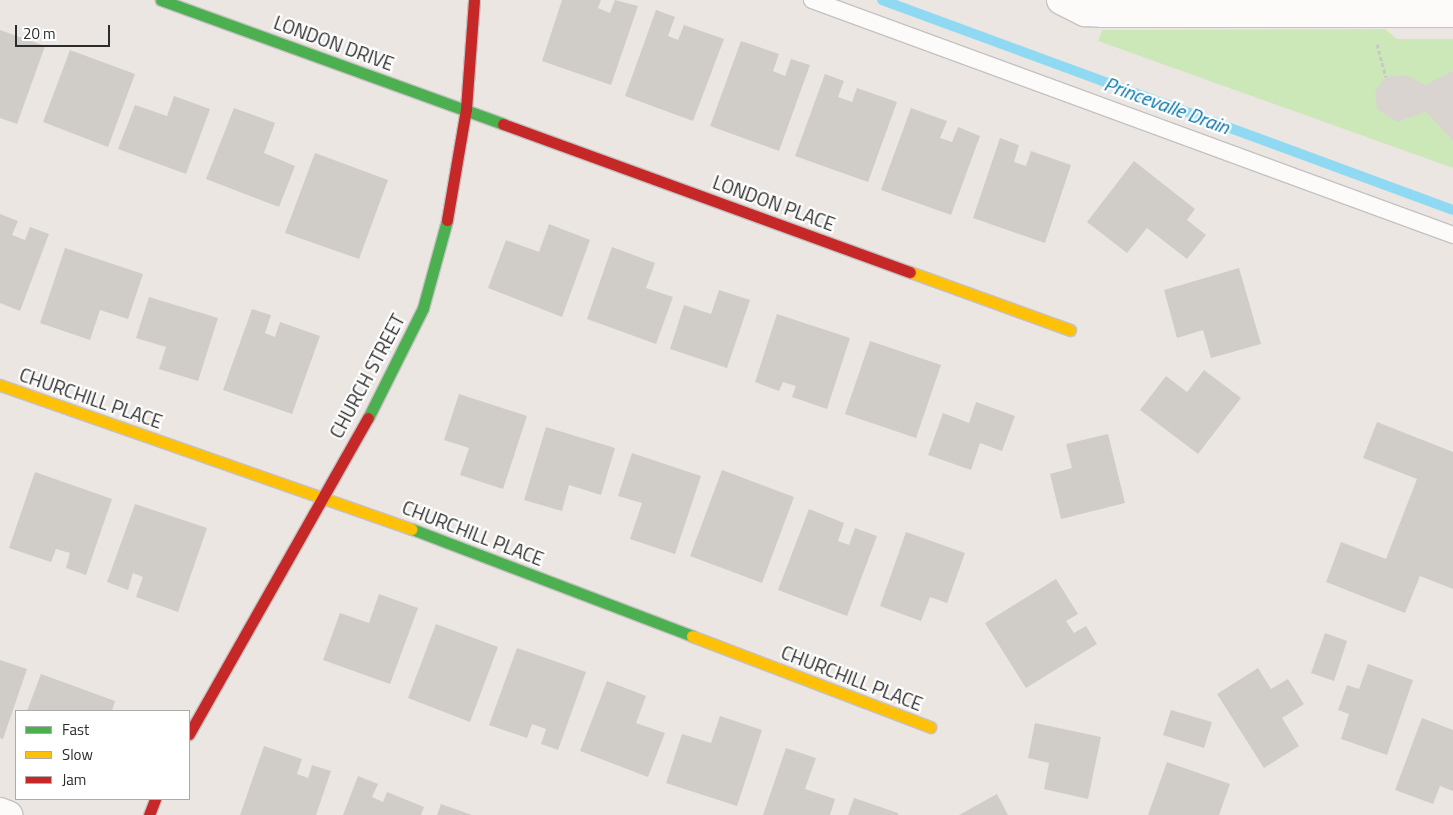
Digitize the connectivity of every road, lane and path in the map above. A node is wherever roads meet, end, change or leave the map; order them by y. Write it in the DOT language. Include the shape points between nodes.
graph roads {
  1 [pos="161,0"];
  2 [pos="474,0"];
  3 [pos="812,0"];
  4 [pos="1061,0"];
  5 [pos="1453,13"];
  6 [pos="1377,44"];
  7 [pos="1386,77"];
  8 [pos="466,110"];
  9 [pos="1453,235"];
  10 [pos="1070,330"];
  11 [pos="0,385"];
  12 [pos="321,494"];
  13 [pos="930,727"];
  14 [pos="190,732"];
  15 [pos="155,800"];
  16 [pos="0,812"];
  17 [pos="8,815"];
  18 [pos="148,815"];
  1 -- 8 [label="street, LONDON DRIVE"];
  2 -- 8 [label="street, CHURCH STREET"];
  3 -- 9 [label="lane"];
  4 -- 5 [label="street" via="1084,12 1102,13"];
  6 -- 7 [label="path"];
  8 -- 10 [label="street, LONDON PLACE"];
  8 -- 12 [label="street, CHURCH STREET" via="452,204 423,308 376,403"];
  11 -- 12 [label="street, CHURCHILL PLACE"];
  12 -- 13 [label="street, CHURCHILL PLACE"];
  12 -- 14 [label="street, CHURCH STREET"];
  15 -- 18 [label="street"];
  16 -- 17 [label="street"];
}
